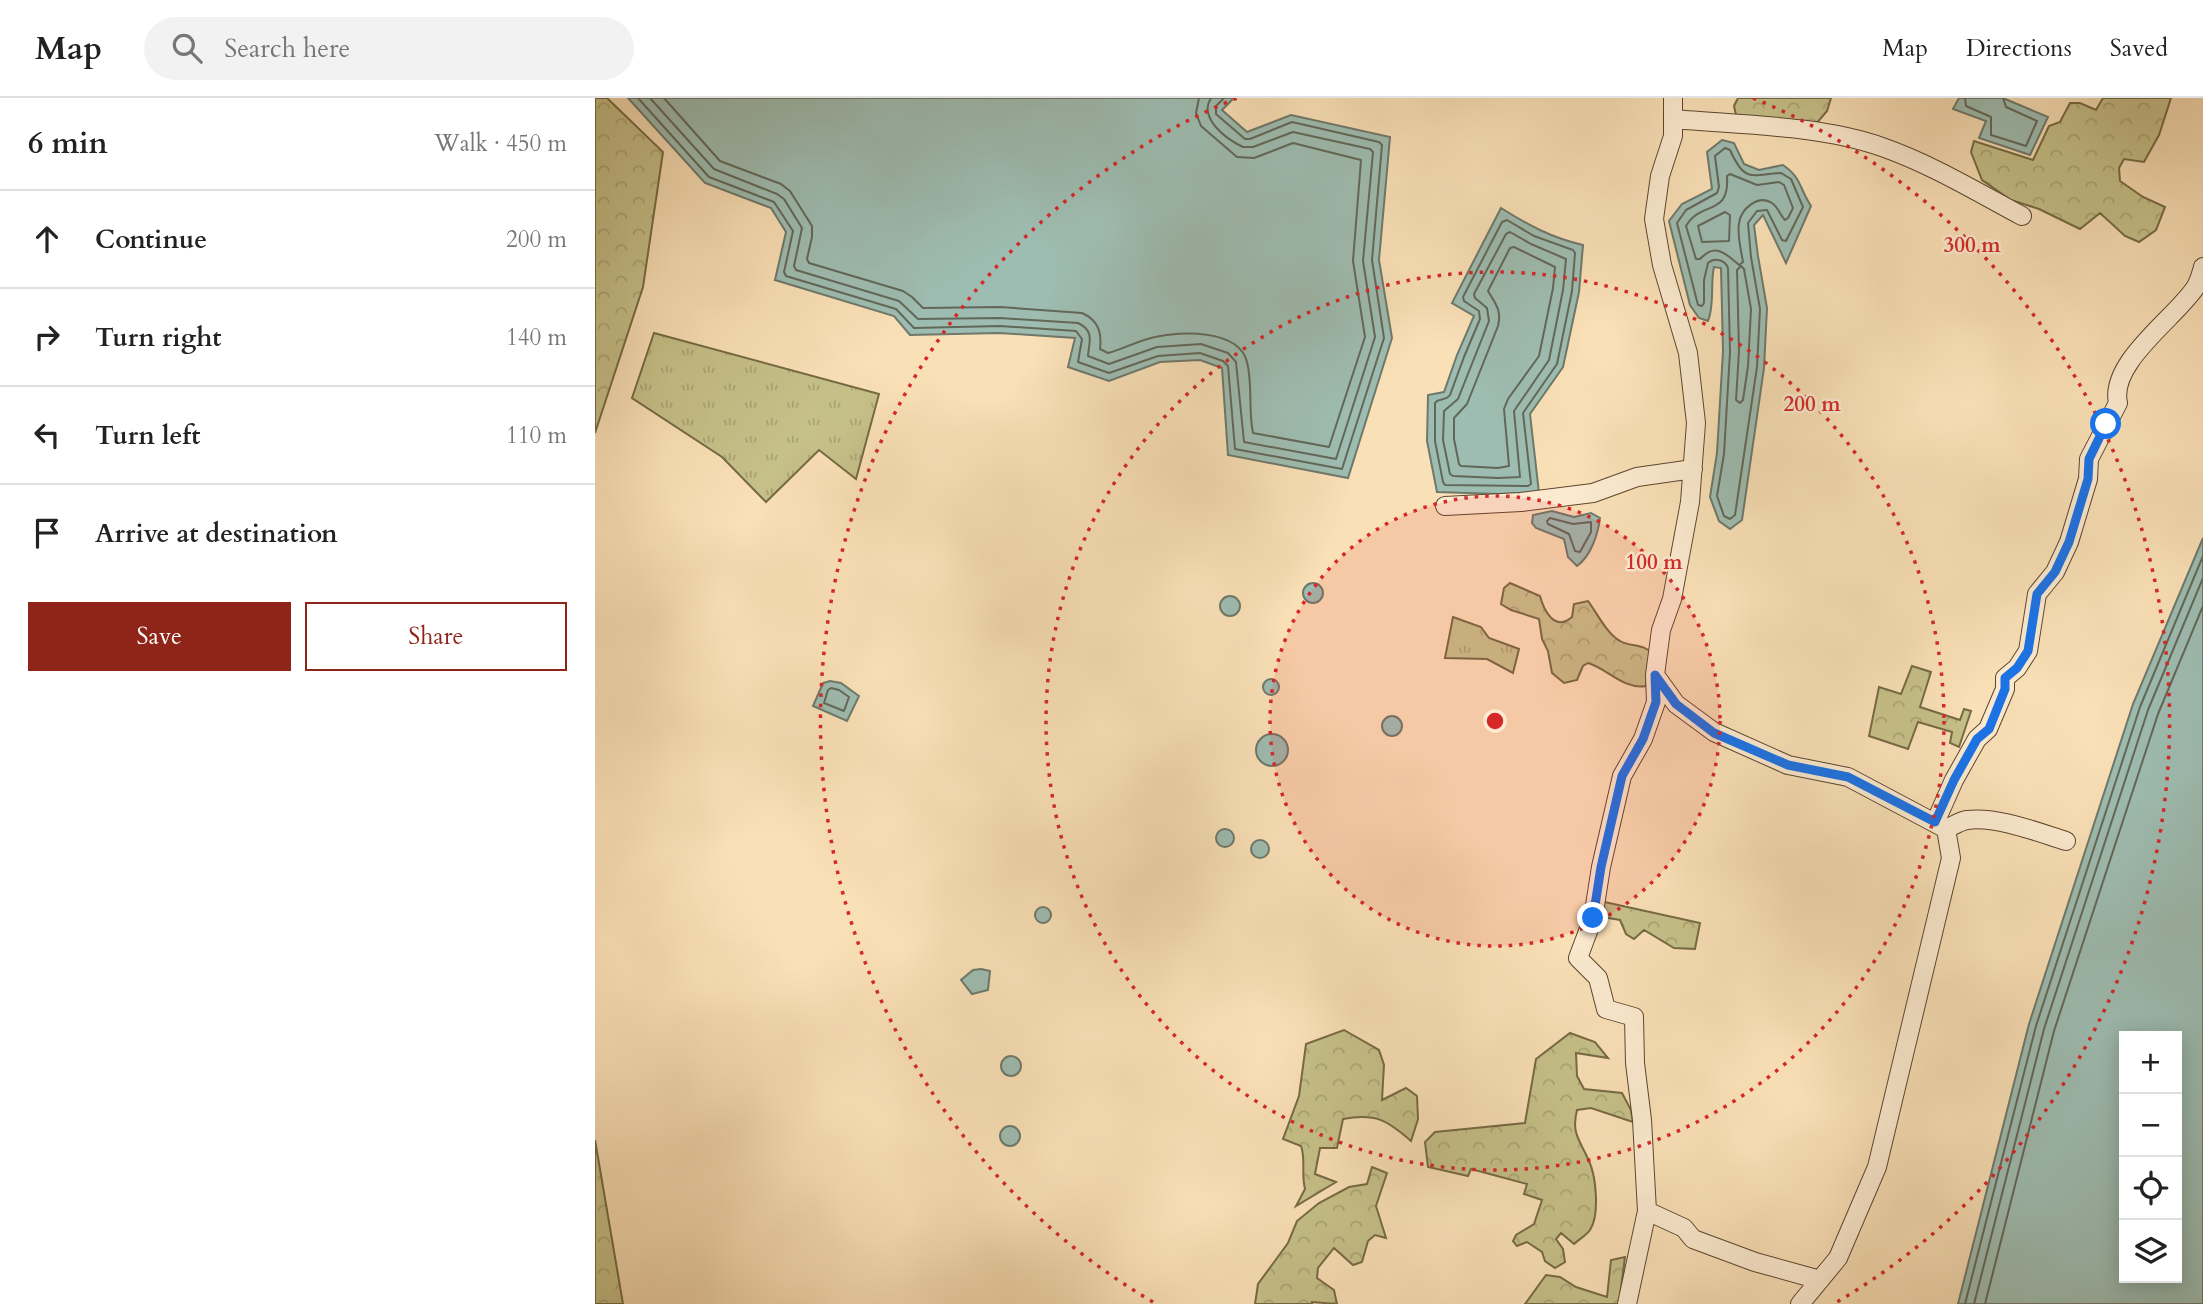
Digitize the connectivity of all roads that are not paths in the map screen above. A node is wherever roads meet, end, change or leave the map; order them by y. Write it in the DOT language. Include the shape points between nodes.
graph roads {
  1 [pos="1673,98"];
  2 [pos="1674,119"];
  3 [pos="2022,216"];
  4 [pos="2203,267"];
  5 [pos="1693,469"];
  6 [pos="1445,506"];
  7 [pos="1655,675"];
  8 [pos="1941,826"];
  9 [pos="2066,841"];
  10 [pos="1647,1211"];
  11 [pos="1820,1280"];
  12 [pos="1627,1304"];
  13 [pos="1800,1304"];
  1 -- 2 [label="street"];
  2 -- 3 [label="street" via="1822,132 1882,146"];
  2 -- 5 [label="street" via="1654,219 1662,265 1688,353 1696,423"];
  4 -- 8 [label="street" via="2197,285 2125,368 2116,394 2118,403 2089,459 2088,479 2069,542 2055,572 2037,594 2028,651 2005,678 1989,729 1977,739 1954,780"];
  5 -- 6 [label="street" via="1648,475 1593,493"];
  5 -- 7 [label="street" via="1691,502"];
  7 -- 8 [label="street" via="1676,704 1714,733 1788,765 1848,777"];
  7 -- 10 [label="street" via="1656,702 1643,739 1622,776 1593,918 1578,958 1598,978 1606,1009 1634,1017"];
  8 -- 9 [label="street" via="1983,819"];
  8 -- 11 [label="street" via="1951,858 1877,1167 1837,1258"];
  10 -- 11 [label="street" via="1684,1228 1693,1240"];
  10 -- 12 [label="street"];
  11 -- 13 [label="street"];
}
